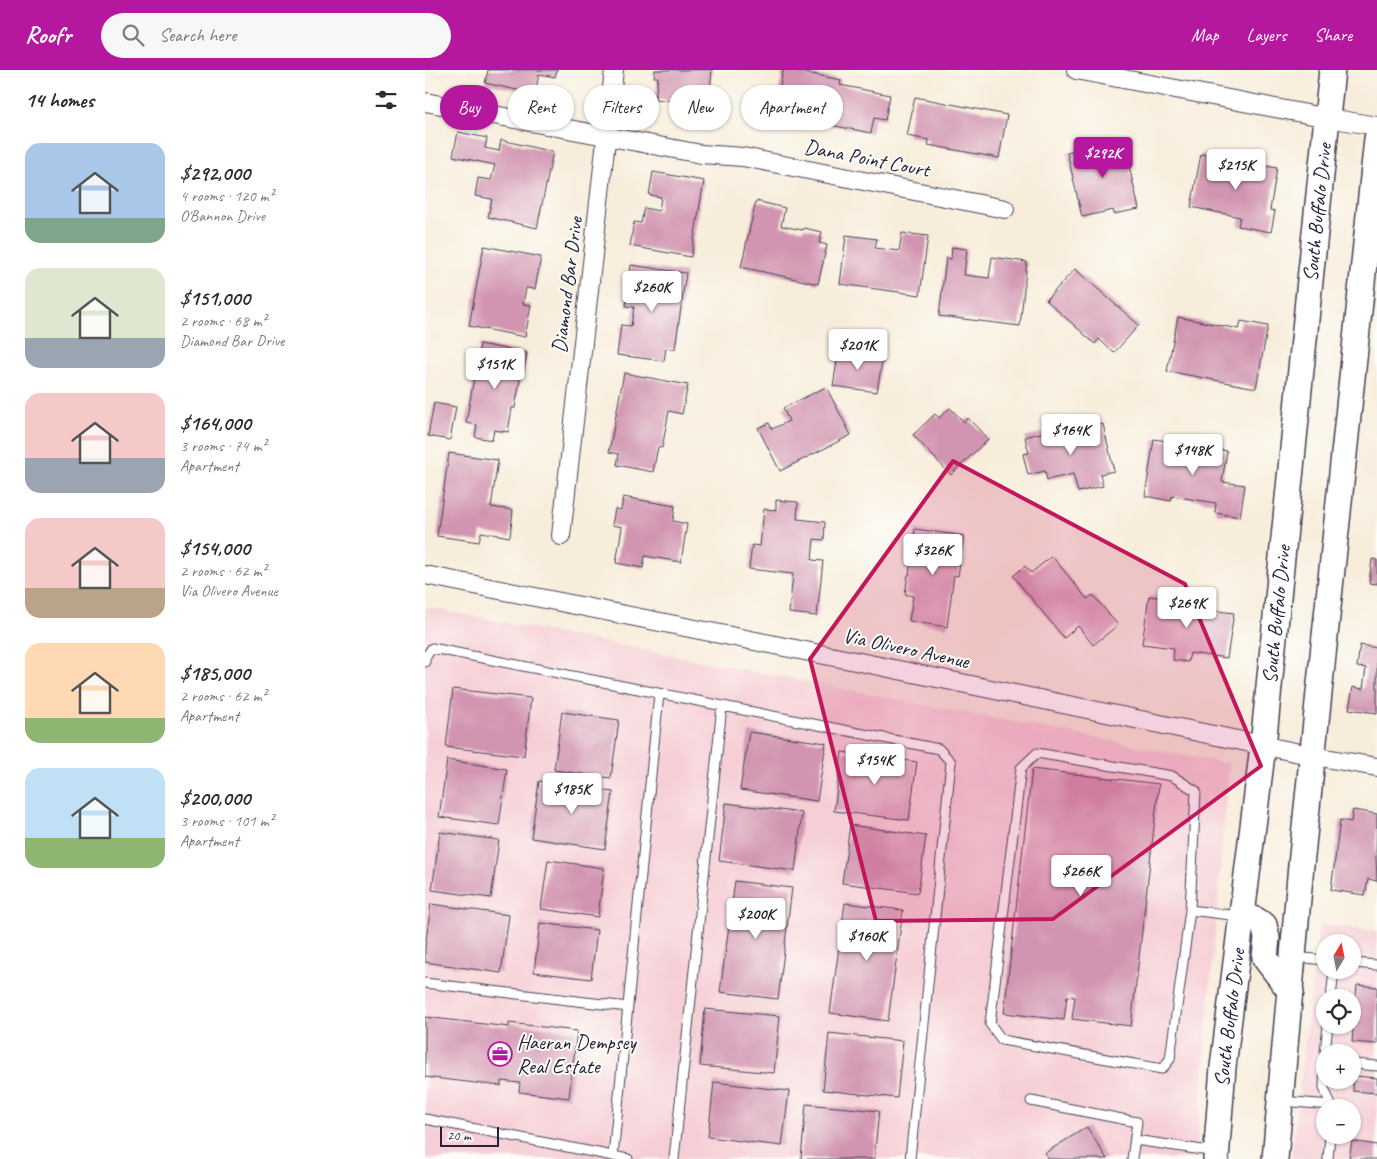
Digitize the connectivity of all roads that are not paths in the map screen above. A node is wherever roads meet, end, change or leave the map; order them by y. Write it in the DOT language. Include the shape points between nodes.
graph roads {
  1 [pos="614,70"];
  2 [pos="1076,70"];
  3 [pos="1332,70"];
  4 [pos="425,102"];
  5 [pos="1327,118"];
  6 [pos="1377,126"];
  7 [pos="607,137"];
  8 [pos="1377,139"];
  9 [pos="1005,209"];
  10 [pos="561,536"];
  11 [pos="425,575"];
  12 [pos="425,662"];
  13 [pos="659,694"];
  14 [pos="722,706"];
  15 [pos="1263,746"];
  16 [pos="1314,756"];
  17 [pos="1377,767"];
  18 [pos="1190,910"];
  19 [pos="1241,916"];
  20 [pos="1294,957"];
  21 [pos="1316,959"];
  22 [pos="1361,964"];
  23 [pos="1377,965"];
  24 [pos="425,983"];
  25 [pos="1291,992"];
  26 [pos="628,1007"];
  27 [pos="1361,1065"];
  28 [pos="1377,1066"];
  29 [pos="1031,1101"];
  30 [pos="1281,1101"];
  31 [pos="1316,1104"];
  32 [pos="425,1119"];
  33 [pos="1135,1140"];
  34 [pos="1329,1144"];
  35 [pos="613,1156"];
  36 [pos="1216,1156"];
  37 [pos="628,1159"];
  38 [pos="674,1159"];
  39 [pos="910,1159"];
  40 [pos="1132,1159"];
  41 [pos="1275,1159"];
  42 [pos="1328,1159"];
  1 -- 7 [label="street, Diamond Bar Drive"];
  2 -- 5 [label="street"];
  3 -- 5 [label="main road, South Buffalo Drive"];
  4 -- 7 [label="street, Dana Point Court"];
  5 -- 6 [label="street"];
  5 -- 15 [label="main road, South Buffalo Drive"];
  7 -- 9 [label="street, Dana Point Court" via="701,154 743,157"];
  7 -- 10 [label="street, Diamond Bar Drive"];
  8 -- 16 [label="main road"];
  11 -- 15 [label="street, Via Olivero Avenue"];
  12 -- 13 [label="lane" via="432,648"];
  13 -- 14 [label="lane"];
  13 -- 26 [label="lane"];
  14 -- 38 [label="lane"];
  14 -- 39 [label="lane" via="939,749 951,762"];
  15 -- 16 [label="street, Via Olivero Avenue"];
  15 -- 19 [label="main road, South Buffalo Drive"];
  16 -- 17 [label="street, Via Olivero Avenue"];
  16 -- 20 [label="main road"];
  18 -- 18 [label="lane" via="1196,792 1172,776 1037,754 1021,768 991,1024 1003,1040 1163,1069 1170,1059"];
  18 -- 19 [label="lane"];
  19 -- 25 [label="main road" via="1264,925 1267,938 1265,958"];
  19 -- 36 [label="main road, South Buffalo Drive"];
  20 -- 21 [label="lane"];
  20 -- 25 [label="main road"];
  22 -- 23 [label="lane"];
  24 -- 26 [label="lane"];
  25 -- 30 [label="main road"];
  26 -- 35 [label="lane"];
  27 -- 28 [label="lane"];
  29 -- 33 [label="lane" via="1137,1122"];
  30 -- 31 [label="lane"];
  30 -- 41 [label="main road"];
  32 -- 35 [label="lane"];
  33 -- 36 [label="lane"];
  33 -- 40 [label="lane"];
  34 -- 42 [label="lane"];
  35 -- 37 [label="lane"];
}
